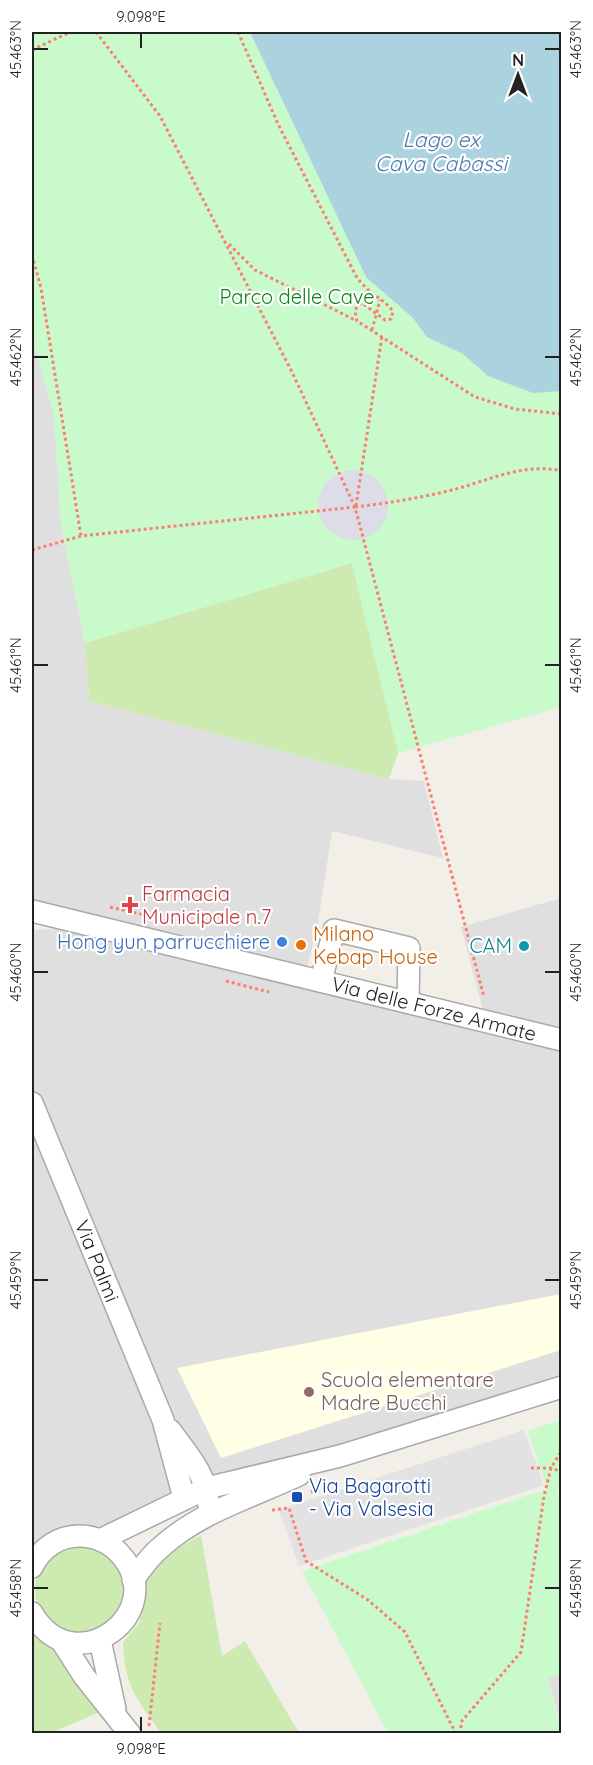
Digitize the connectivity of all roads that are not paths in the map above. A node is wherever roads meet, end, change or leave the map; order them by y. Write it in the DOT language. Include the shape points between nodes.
graph roads {
  1 [pos="32,910"];
  2 [pos="63,918"];
  3 [pos="32,922"];
  4 [pos="321,981"];
  5 [pos="408,1002"];
  6 [pos="561,1040"];
  7 [pos="32,1103"];
  8 [pos="561,1387"];
  9 [pos="163,1420"];
  10 [pos="340,1456"];
  11 [pos="207,1488"];
  12 [pos="184,1498"];
  13 [pos="208,1514"];
  14 [pos="100,1540"];
  15 [pos="32,1567"];
  16 [pos="133,1580"];
  17 [pos="32,1613"];
  18 [pos="61,1640"];
  19 [pos="100,1640"];
  20 [pos="116,1712"];
  21 [pos="140,1730"];
  1 -- 2 [label="street, Via delle Forze Armate"];
  2 -- 3 [label="street, Via delle Forze Armate"];
  2 -- 4 [label="street, Via delle Forze Armate"];
  4 -- 5 [label="street, Via delle Forze Armate"];
  4 -- 5 [label="street" via="334,930 408,948"];
  5 -- 6 [label="street, Via delle Forze Armate"];
  7 -- 9 [label="street, Via Palmi"];
  8 -- 10 [label="street"];
  9 -- 11 [label="street, Via Palmi" via="198,1468"];
  9 -- 12 [label="street, Via Palmi"];
  10 -- 11 [label="street"];
  10 -- 13 [label="street"];
  11 -- 12 [label="street"];
  11 -- 13 [label="street, Via Palmi"];
  12 -- 14 [label="street"];
  13 -- 16 [label="street" via="158,1548"];
  14 -- 15 [label="street" via="84,1536 64,1538 47,1548"];
  14 -- 16 [label="street" via="124,1559"];
  16 -- 19 [label="street" via="129,1612 117,1629"];
  17 -- 18 [label="street" via="44,1630"];
  18 -- 19 [label="street" via="81,1644"];
  18 -- 20 [label="street" via="84,1676"];
  19 -- 20 [label="street"];
  20 -- 21 [label="street"];
}
